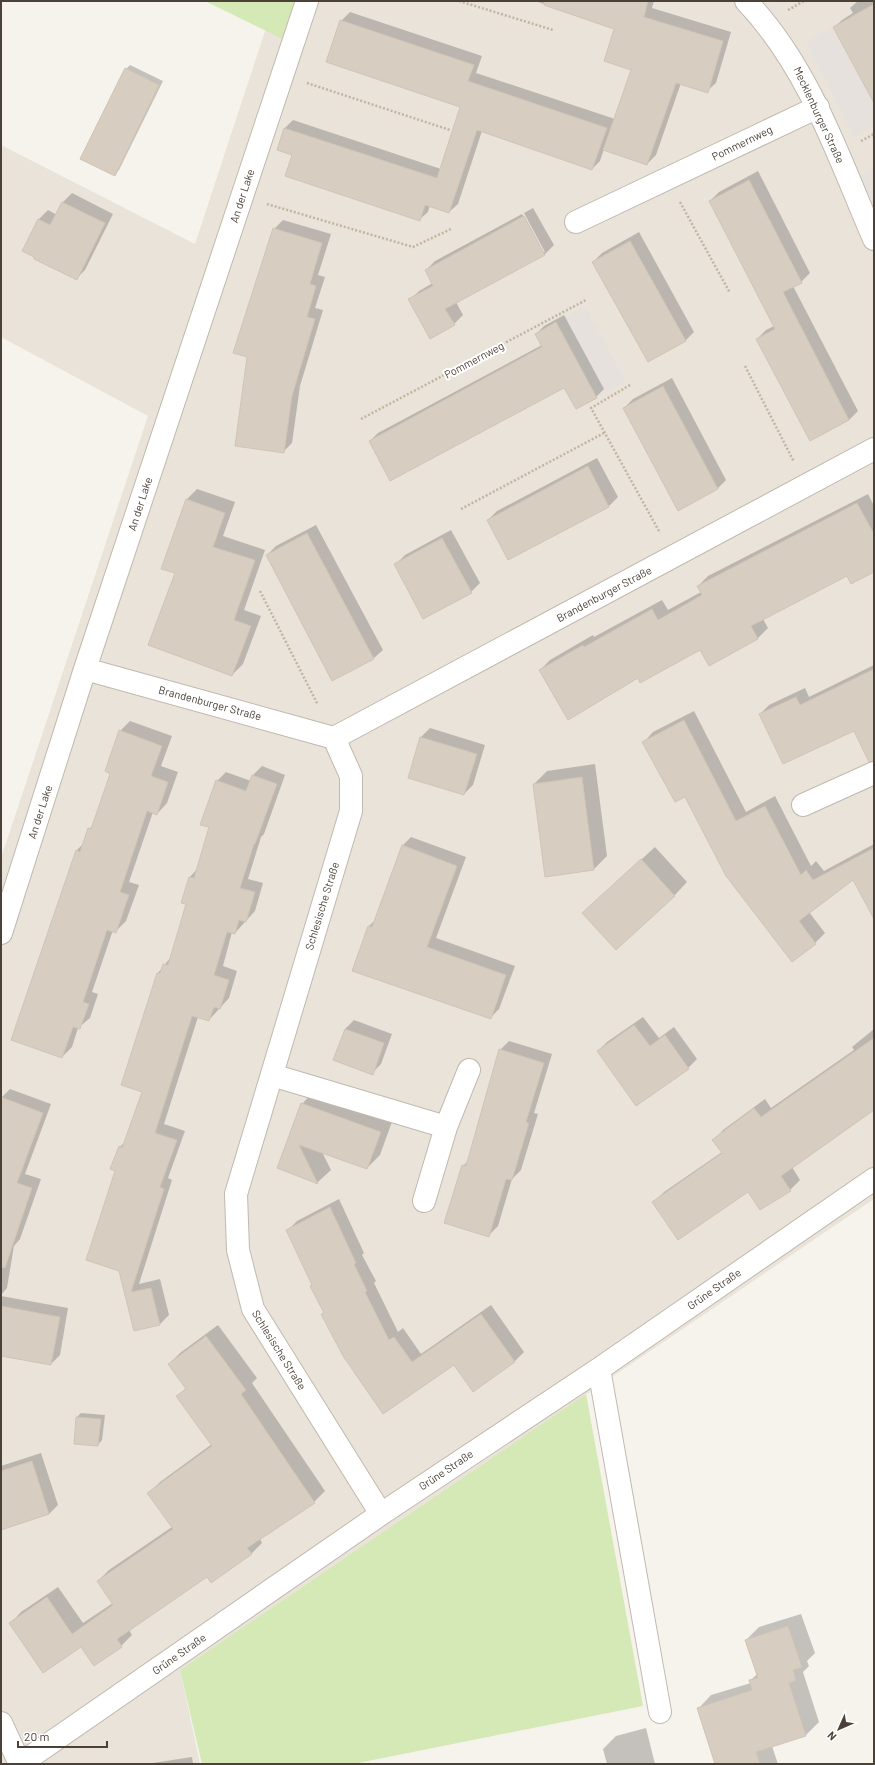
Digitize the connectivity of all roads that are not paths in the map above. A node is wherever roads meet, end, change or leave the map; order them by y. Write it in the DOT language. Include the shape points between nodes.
graph roads {
  1 [pos="307,1"];
  2 [pos="746,1"];
  3 [pos="818,107"];
  4 [pos="576,222"];
  5 [pos="874,239"];
  6 [pos="874,449"];
  7 [pos="85,669"];
  8 [pos="334,738"];
  9 [pos="874,773"];
  10 [pos="803,806"];
  11 [pos="1,933"];
  12 [pos="469,1070"];
  13 [pos="272,1075"];
  14 [pos="446,1127"];
  15 [pos="874,1179"];
  16 [pos="424,1201"];
  17 [pos="599,1369"];
  18 [pos="381,1514"];
  19 [pos="660,1712"];
  20 [pos="1,1722"];
  21 [pos="20,1764"];
  1 -- 7 [label="street, An der Lake"];
  2 -- 3 [label="street, Mecklenburger Straße" via="766,22 796,65"];
  3 -- 4 [label="street, Pommernweg"];
  3 -- 5 [label="street, Mecklenburger Straße"];
  6 -- 8 [label="street, Brandenburger Straße"];
  7 -- 8 [label="street, Brandenburger Straße"];
  7 -- 11 [label="street, An der Lake"];
  8 -- 13 [label="street, Schlesische Straße" via="351,776 351,811"];
  9 -- 10 [label="street"];
  12 -- 14 [label="street"];
  13 -- 14 [label="street"];
  13 -- 18 [label="street, Schlesische Straße" via="236,1194 238,1250 253,1309"];
  14 -- 16 [label="street"];
  15 -- 17 [label="street, Grüne Straße"];
  17 -- 18 [label="street, Grüne Straße"];
  17 -- 19 [label="street"];
  18 -- 21 [label="street, Grüne Straße"];
  20 -- 21 [label="street"];
}
